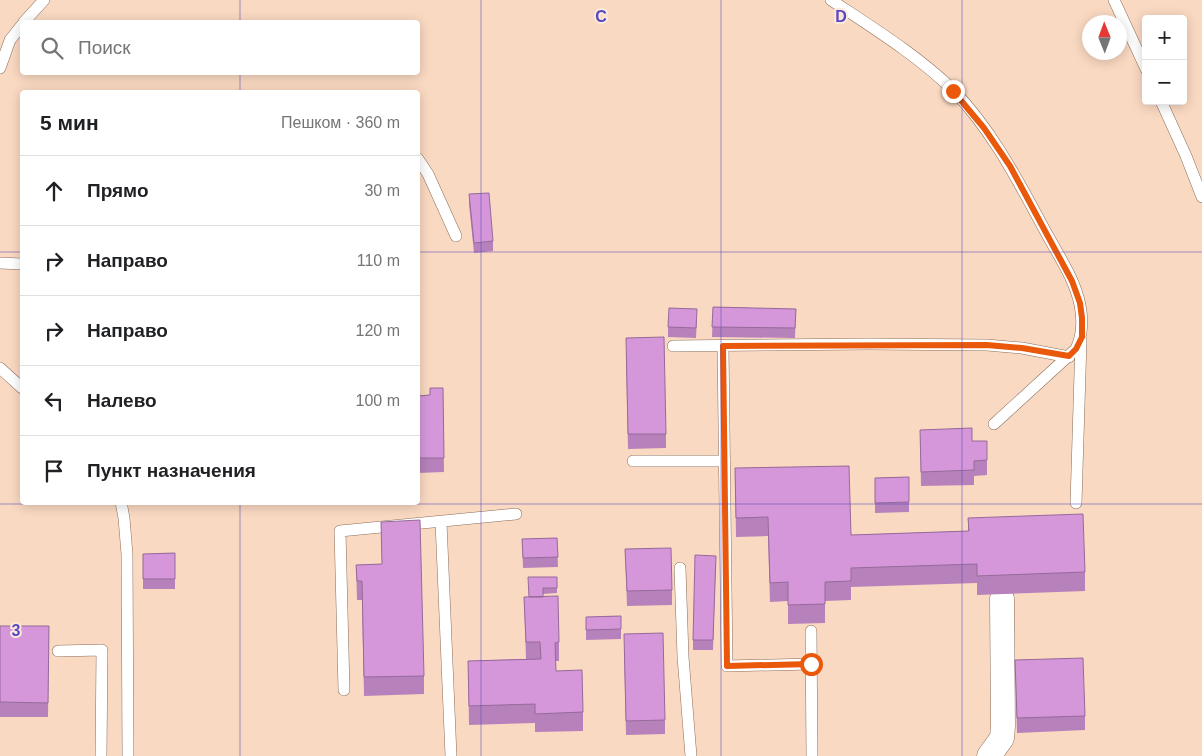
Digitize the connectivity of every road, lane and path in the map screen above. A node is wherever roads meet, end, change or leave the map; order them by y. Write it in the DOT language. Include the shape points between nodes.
graph roads {
  1 [pos="44,0"];
  2 [pos="831,0"];
  3 [pos="1114,0"];
  4 [pos="26,20"];
  5 [pos="20,28"];
  6 [pos="1142,60"];
  7 [pos="0,68"];
  8 [pos="1163,105"];
  9 [pos="420,162"];
  10 [pos="1202,197"];
  11 [pos="456,236"];
  12 [pos="0,263"];
  13 [pos="20,264"];
  14 [pos="1082,337"];
  15 [pos="673,346"];
  16 [pos="723,346"];
  17 [pos="1069,356"];
  18 [pos="0,368"];
  19 [pos="20,386"];
  20 [pos="994,424"];
  21 [pos="633,461"];
  22 [pos="725,461"];
  23 [pos="1076,503"];
  24 [pos="121,505"];
  25 [pos="516,514"];
  26 [pos="441,522"];
  27 [pos="680,568"];
  28 [pos="1002,598"];
  29 [pos="811,631"];
  30 [pos="58,651"];
  31 [pos="811,664"];
  32 [pos="344,690"];
  33 [pos="102,756"];
  34 [pos="128,756"];
  35 [pos="450,756"];
  36 [pos="691,756"];
  37 [pos="812,756"];
  38 [pos="989,756"];
  1 -- 4 [label="lane"];
  2 -- 14 [label="lane" via="917,59 953,91 984,128 1010,166 1072,281 1081,310"];
  3 -- 6 [label="lane"];
  5 -- 7 [label="lane" via="10,40"];
  8 -- 10 [label="lane"];
  9 -- 11 [label="lane"];
  12 -- 13 [label="lane"];
  14 -- 17 [label="lane"];
  14 -- 23 [label="lane"];
  15 -- 16 [label="lane"];
  16 -- 17 [label="lane" via="987,345"];
  16 -- 22 [label="lane"];
  17 -- 20 [label="lane"];
  18 -- 19 [label="lane"];
  21 -- 22 [label="lane"];
  22 -- 31 [label="lane" via="727,666"];
  24 -- 34 [label="lane" via="127,554"];
  25 -- 26 [label="lane"];
  26 -- 32 [label="lane" via="340,531"];
  26 -- 35 [label="lane"];
  27 -- 36 [label="lane"];
  28 -- 38 [label="street" via="1003,726 1002,738"];
  29 -- 31 [label="lane"];
  30 -- 33 [label="lane" via="102,650"];
  31 -- 37 [label="lane"];
}
